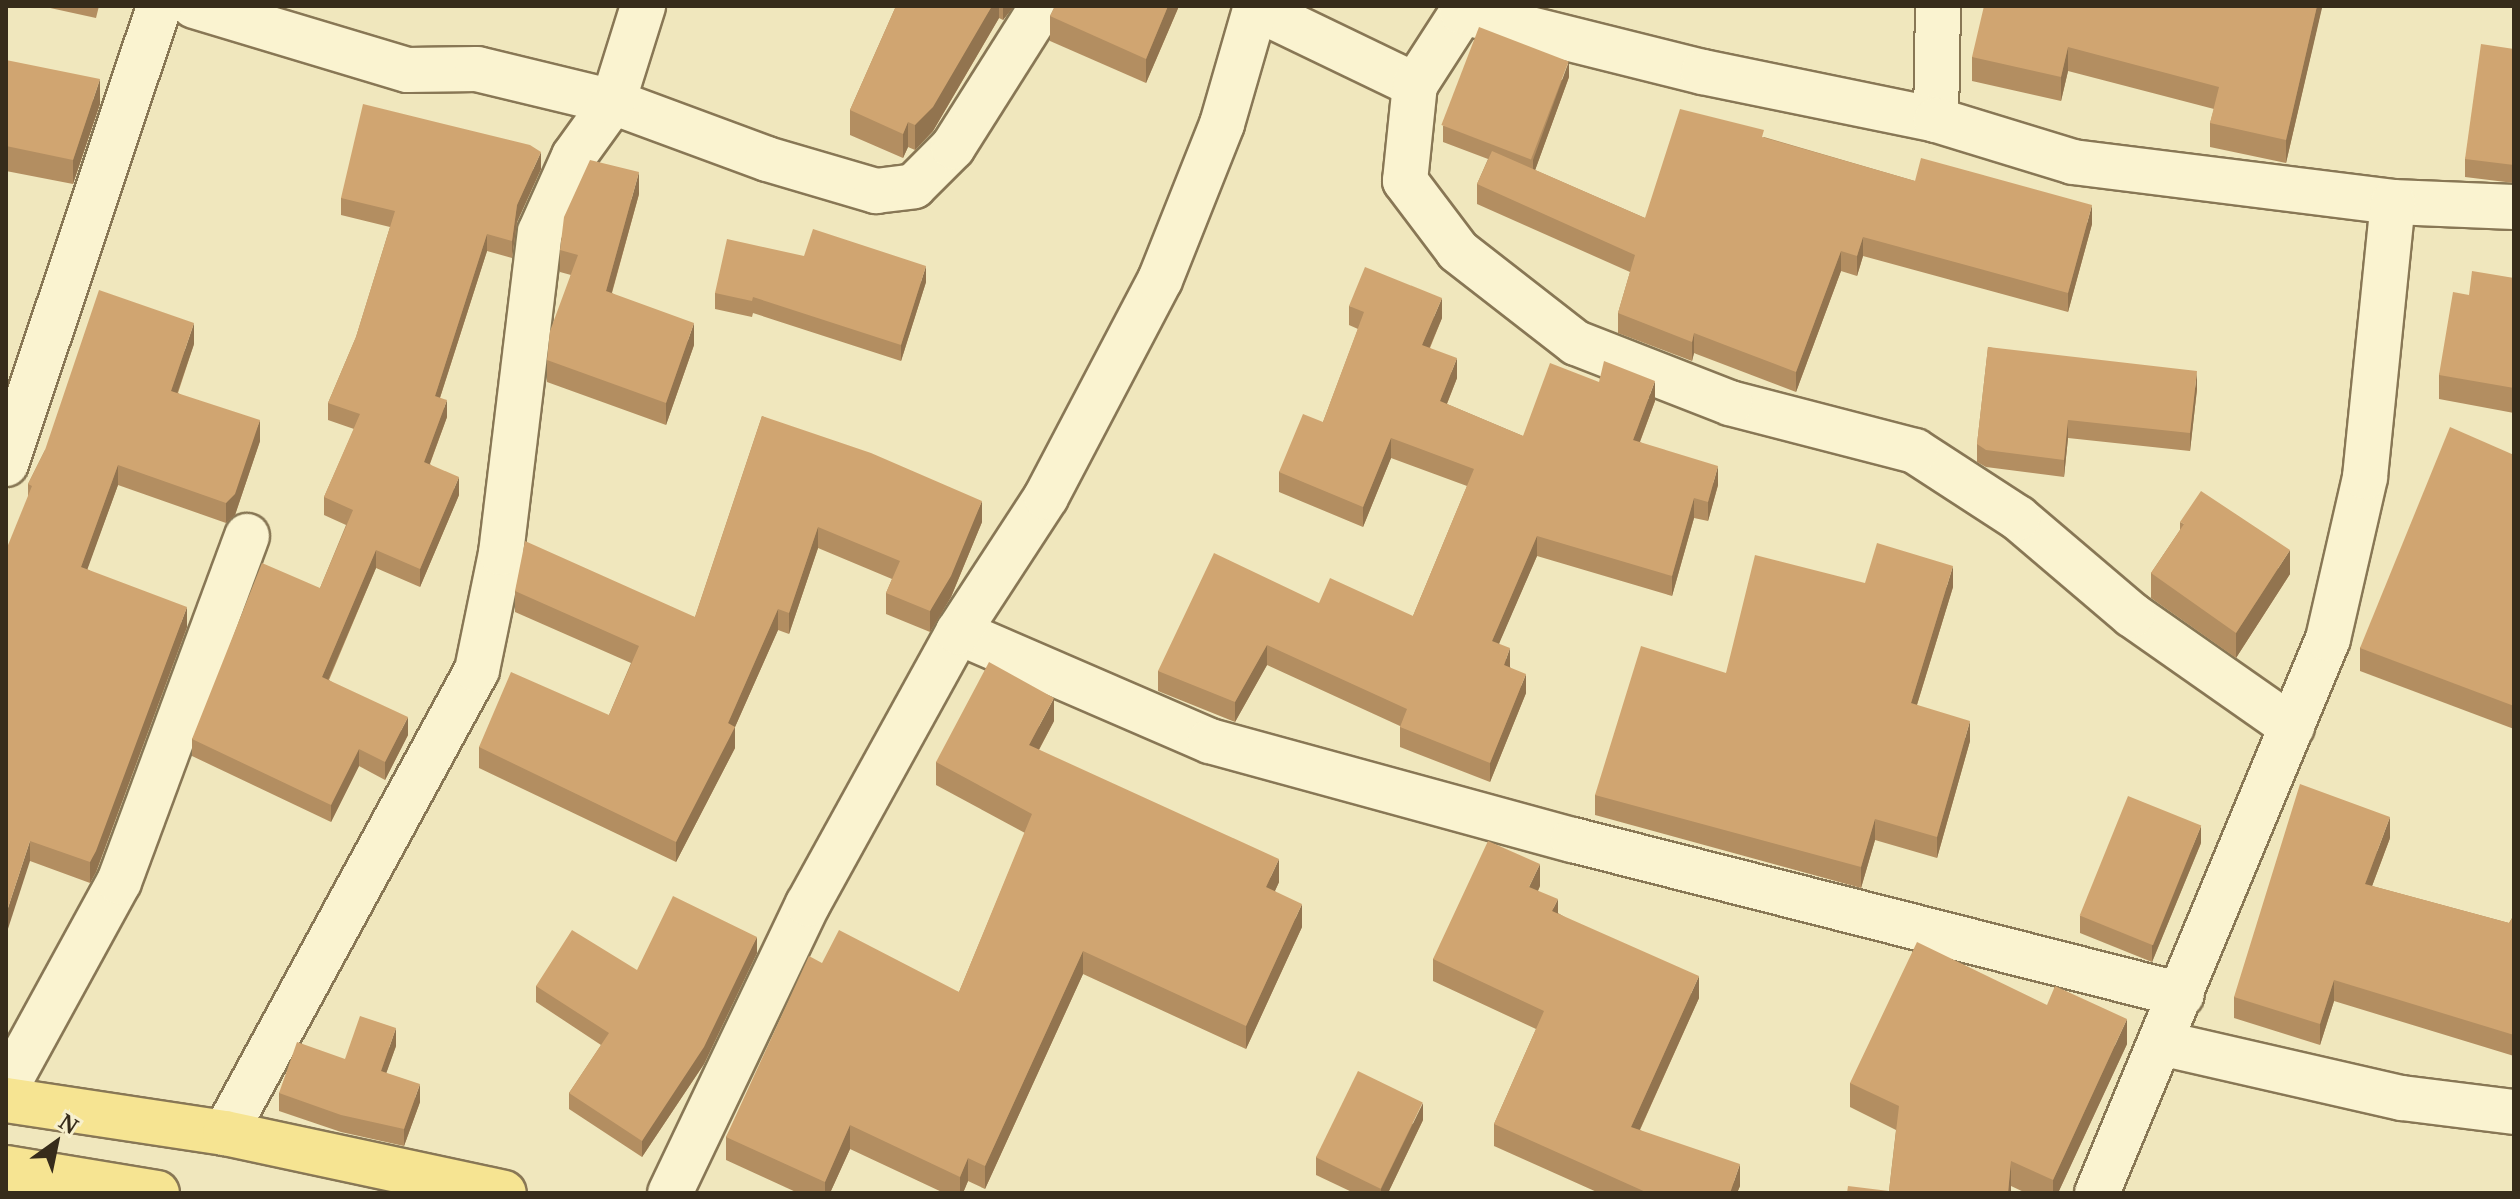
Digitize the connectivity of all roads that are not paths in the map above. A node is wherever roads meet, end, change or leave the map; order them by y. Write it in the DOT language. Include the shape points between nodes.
graph roads {
  1 [pos="159,6"];
  2 [pos="194,6"];
  3 [pos="643,6"];
  4 [pos="1042,6"];
  5 [pos="1938,6"];
  6 [pos="1256,7"];
  7 [pos="1415,85"];
  8 [pos="613,102"];
  9 [pos="1936,120"];
  10 [pos="2393,202"];
  11 [pos="2514,207"];
  12 [pos="6,464"];
  13 [pos="247,536"];
  14 [pos="958,632"];
  15 [pos="2292,727"];
  16 [pos="2182,995"];
  17 [pos="2161,1043"];
  18 [pos="6,1088"];
  19 [pos="6,1100"];
  20 [pos="2514,1112"];
  21 [pos="225,1133"];
  22 [pos="6,1168"];
  23 [pos="157,1193"];
  24 [pos="504,1193"];
  25 [pos="670,1193"];
  26 [pos="2097,1193"];
  1 -- 12 [label="street"];
  2 -- 8 [label="street" via="408,70 477,69"];
  3 -- 8 [label="street"];
  4 -- 8 [label="street" via="953,147 914,186 876,191 767,159"];
  5 -- 9 [label="street"];
  6 -- 7 [label="street"];
  6 -- 14 [label="street" via="1222,124 1160,280 1046,497"];
  7 -- 9 [label="street" via="1462,12 1703,72"];
  7 -- 15 [label="street" via="1405,181 1458,251 1576,343 1730,403 1915,451 2018,518 2132,615"];
  8 -- 21 [label="street" via="574,156 540,232 501,553 477,670"];
  9 -- 10 [label="street" via="2073,162"];
  10 -- 11 [label="street"];
  10 -- 15 [label="street" via="2365,477 2328,639"];
  13 -- 18 [label="street" via="119,882"];
  14 -- 16 [label="street" via="1210,741 1722,879"];
  14 -- 25 [label="street" via="808,904"];
  15 -- 16 [label="street"];
  16 -- 17 [label="street"];
  17 -- 20 [label="street" via="2402,1098"];
  17 -- 26 [label="street"];
  19 -- 21 [label="main road"];
  21 -- 24 [label="main road"];
  22 -- 23 [label="main road"];
}
